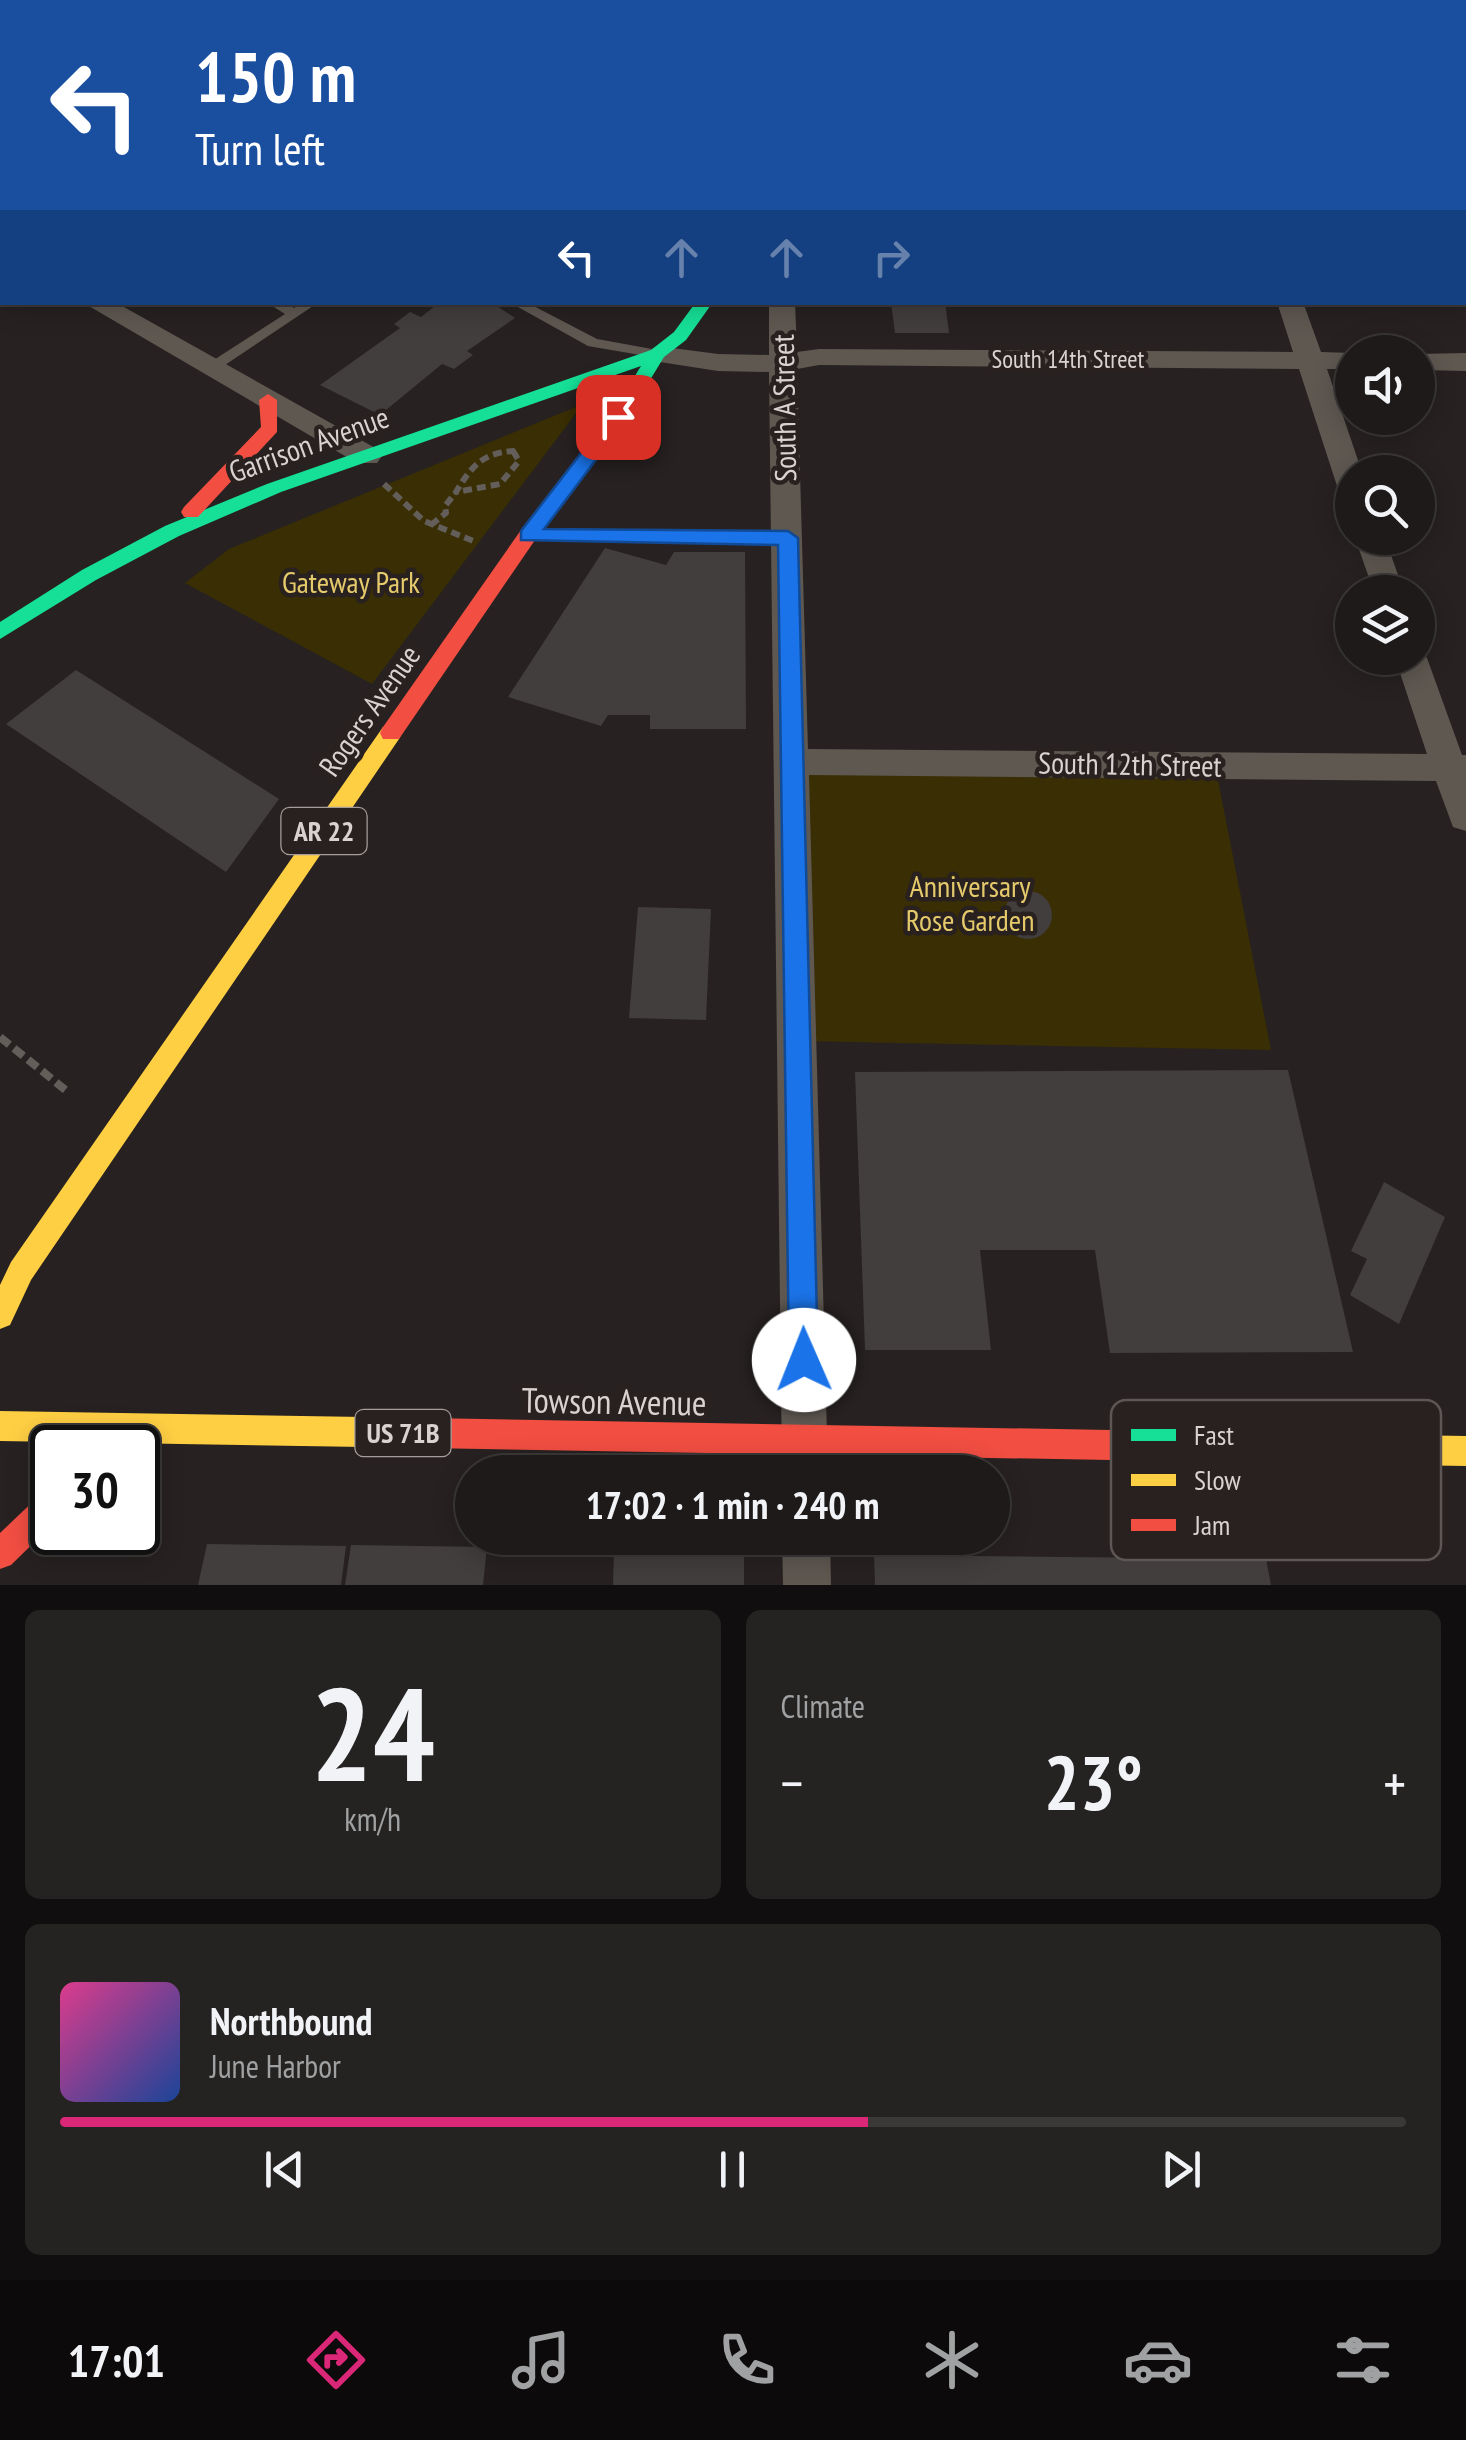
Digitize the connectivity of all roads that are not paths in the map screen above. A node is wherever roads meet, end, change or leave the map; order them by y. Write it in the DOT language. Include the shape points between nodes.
graph roads {
  1 [pos="101,305"];
  2 [pos="278,305"];
  3 [pos="308,305"];
  4 [pos="521,305"];
  5 [pos="703,305"];
  6 [pos="782,305"];
  7 [pos="1291,305"];
  8 [pos="294,314"];
  9 [pos="657,354"];
  10 [pos="1310,361"];
  11 [pos="1335,361"];
  12 [pos="1435,362"];
  13 [pos="1466,362"];
  14 [pos="784,364"];
  15 [pos="211,368"];
  16 [pos="268,400"];
  17 [pos="1342,455"];
  18 [pos="366,456"];
  19 [pos="172,530"];
  20 [pos="528,536"];
  21 [pos="788,538"];
  22 [pos="0,632"];
  23 [pos="1418,675"];
  24 [pos="793,762"];
  25 [pos="1457,768"];
  26 [pos="1466,818"];
  27 [pos="0,1315"];
  28 [pos="0,1426"];
  29 [pos="30,1426"];
  30 [pos="160,1429"];
  31 [pos="1441,1451"];
  32 [pos="1466,1451"];
  33 [pos="1111,1454"];
  34 [pos="781,1455"];
  35 [pos="805,1455"];
  36 [pos="937,1455"];
  37 [pos="30,1526"];
  38 [pos="0,1554"];
  39 [pos="806,1555"];
  40 [pos="807,1585"];
  1 -- 15 [label="street"];
  2 -- 8 [label="lane"];
  3 -- 8 [label="lane"];
  4 -- 9 [label="lane" via="593,343"];
  5 -- 9 [label="main road, Rogers Avenue / AR 22"];
  6 -- 14 [label="street, South A Street"];
  7 -- 10 [label="street"];
  8 -- 15 [label="lane"];
  9 -- 14 [label="street, South 14th Street" via="707,364"];
  9 -- 18 [label="main road, Garrison Avenue"];
  9 -- 20 [label="main road, Rogers Avenue / AR 22"];
  10 -- 11 [label="street, South 14th Street"];
  10 -- 14 [label="street, South 14th Street" via="819,357"];
  10 -- 17 [label="street"];
  12 -- 13 [label="street"];
  14 -- 21 [label="street, South A Street"];
  15 -- 16 [label="street"];
  16 -- 18 [label="street"];
  16 -- 19 [label="main road" via="270,428"];
  18 -- 19 [label="main road, Garrison Avenue"];
  19 -- 22 [label="main road, Garrison Avenue"];
  20 -- 21 [label="lane"];
  20 -- 27 [label="main road, Rogers Avenue / AR 22" via="21,1271"];
  21 -- 24 [label="street, South A Street"];
  23 -- 25 [label="street"];
  24 -- 25 [label="street, South 12th Street"];
  24 -- 35 [label="street, South A Street"];
  25 -- 26 [label="street"];
  28 -- 29 [label="main road, Towson Avenue / US 71B"];
  30 -- 34 [label="main road, Towson Avenue / US 71B"];
  31 -- 32 [label="main road, Towson Avenue / US 71B"];
  33 -- 36 [label="main road, Towson Avenue / US 71B"];
  37 -- 38 [label="main road"];
  39 -- 40 [label="street"];
}
